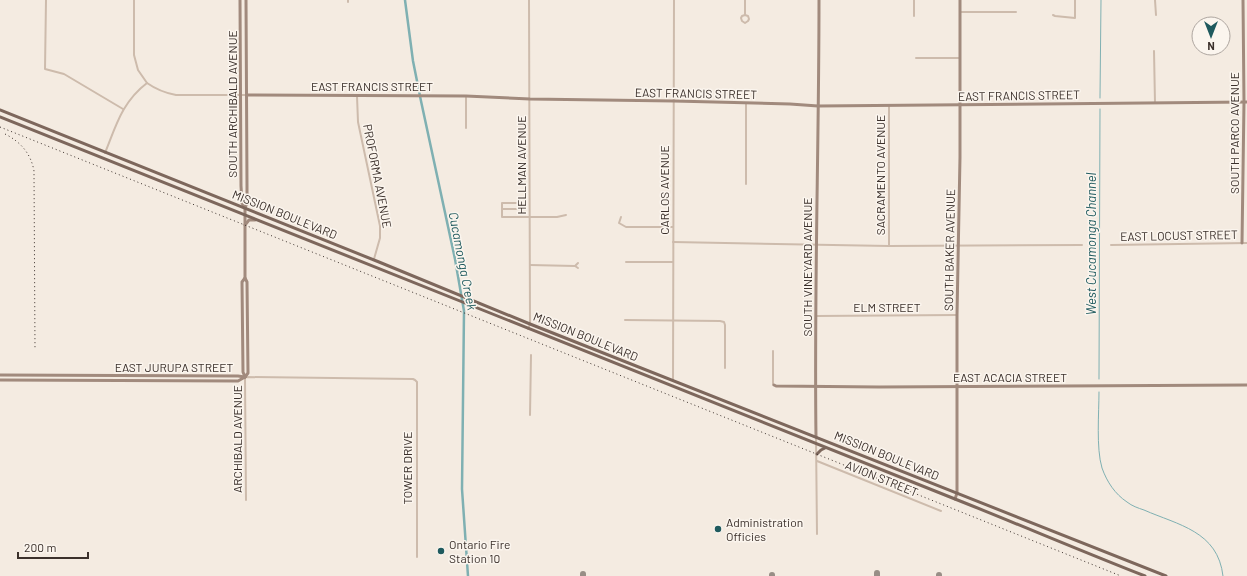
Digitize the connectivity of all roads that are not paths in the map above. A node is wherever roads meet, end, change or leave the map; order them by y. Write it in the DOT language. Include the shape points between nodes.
graph roads {
  1 [pos="46,0"];
  2 [pos="134,0"];
  3 [pos="240,0"];
  4 [pos="246,0"];
  5 [pos="529,0"];
  6 [pos="674,0"];
  7 [pos="745,0"];
  8 [pos="819,0"];
  9 [pos="914,0"];
  10 [pos="960,0"];
  11 [pos="1075,0"];
  12 [pos="1155,0"];
  13 [pos="1243,0"];
  14 [pos="960,12"];
  15 [pos="1016,12"];
  16 [pos="745,15"];
  17 [pos="1053,15"];
  18 [pos="1156,15"];
  19 [pos="914,16"];
  20 [pos="1154,51"];
  21 [pos="916,58"];
  22 [pos="960,58"];
  23 [pos="147,83"];
  24 [pos="240,95"];
  25 [pos="246,95"];
  26 [pos="357,95"];
  27 [pos="466,96"];
  28 [pos="530,99"];
  29 [pos="674,101"];
  30 [pos="1155,102"];
  31 [pos="1245,102"];
  32 [pos="746,103"];
  33 [pos="889,105"];
  34 [pos="960,105"];
  35 [pos="818,106"];
  36 [pos="123,109"];
  37 [pos="0,110"];
  38 [pos="0,117"];
  39 [pos="466,128"];
  40 [pos="105,153"];
  41 [pos="746,184"];
  42 [pos="242,198"];
  43 [pos="232,203"];
  44 [pos="245,208"];
  45 [pos="502,210"];
  46 [pos="566,214"];
  47 [pos="245,215"];
  48 [pos="530,216"];
  49 [pos="621,217"];
  50 [pos="262,222"];
  51 [pos="245,225"];
  52 [pos="673,227"];
  53 [pos="673,242"];
  54 [pos="1242,243"];
  55 [pos="1247,243"];
  56 [pos="816,245"];
  57 [pos="958,245"];
  58 [pos="1082,245"];
  59 [pos="1111,245"];
  60 [pos="889,246"];
  61 [pos="374,259"];
  62 [pos="626,262"];
  63 [pos="673,262"];
  64 [pos="578,263"];
  65 [pos="530,265"];
  66 [pos="575,266"];
  67 [pos="578,268"];
  68 [pos="245,278"];
  69 [pos="816,316"];
  70 [pos="957,316"];
  71 [pos="625,320"];
  72 [pos="673,321"];
  73 [pos="530,324"];
  74 [pos="528,329"];
  75 [pos="242,336"];
  76 [pos="247,347"];
  77 [pos="773,351"];
  78 [pos="531,355"];
  79 [pos="725,368"];
  80 [pos="0,375"];
  81 [pos="245,377"];
  82 [pos="0,380"];
  83 [pos="673,380"];
  84 [pos="774,385"];
  85 [pos="1247,385"];
  86 [pos="958,386"];
  87 [pos="816,387"];
  88 [pos="530,415"];
  89 [pos="816,437"];
  90 [pos="817,444"];
  91 [pos="827,449"];
  92 [pos="817,454"];
  93 [pos="817,461"];
  94 [pos="957,493"];
  95 [pos="955,499"];
  96 [pos="246,500"];
  97 [pos="940,511"];
  98 [pos="817,534"];
  99 [pos="417,557"];
  100 [pos="1144,576"];
  101 [pos="1166,576"];
  1 -- 36 [label="street" via="45,68 64,74"];
  2 -- 23 [label="street" via="134,55 138,70"];
  3 -- 24 [label="street, SOUTH ARCHIBALD AVENUE"];
  4 -- 25 [label="street, SOUTH ARCHIBALD AVENUE"];
  5 -- 28 [label="street, HELLMAN AVENUE"];
  6 -- 29 [label="street, CARLOS AVENUE"];
  7 -- 16 [label="street"];
  8 -- 35 [label="street, SOUTH VINEYARD AVENUE"];
  9 -- 19 [label="street"];
  10 -- 14 [label="street, SOUTH BAKER AVENUE"];
  11 -- 17 [label="street" via="1076,18"];
  12 -- 18 [label="street"];
  13 -- 31 [label="street, SOUTH PARCO AVENUE"];
  14 -- 15 [label="street"];
  14 -- 22 [label="street, SOUTH BAKER AVENUE"];
  20 -- 30 [label="street"];
  21 -- 22 [label="street"];
  22 -- 34 [label="street, SOUTH BAKER AVENUE"];
  23 -- 24 [label="street, EAST FRANCIS STREET" via="166,93"];
  23 -- 36 [label="street"];
  24 -- 25 [label="street, EAST FRANCIS STREET"];
  24 -- 42 [label="street, SOUTH ARCHIBALD AVENUE"];
  25 -- 26 [label="street, EAST FRANCIS STREET"];
  25 -- 44 [label="street, SOUTH ARCHIBALD AVENUE"];
  26 -- 27 [label="street, EAST FRANCIS STREET"];
  26 -- 61 [label="street, PROFORMA AVENUE" via="358,122 380,226 380,238"];
  27 -- 28 [label="street, EAST FRANCIS STREET"];
  27 -- 39 [label="street"];
  28 -- 29 [label="street, EAST FRANCIS STREET"];
  28 -- 48 [label="street, HELLMAN AVENUE"];
  29 -- 32 [label="street, EAST FRANCIS STREET"];
  29 -- 52 [label="street, CARLOS AVENUE"];
  30 -- 31 [label="street, EAST FRANCIS STREET"];
  30 -- 34 [label="street, EAST FRANCIS STREET"];
  31 -- 54 [label="street, SOUTH PARCO AVENUE"];
  32 -- 35 [label="street, EAST FRANCIS STREET"];
  32 -- 41 [label="street"];
  33 -- 34 [label="street, EAST FRANCIS STREET"];
  33 -- 35 [label="street, EAST FRANCIS STREET"];
  33 -- 60 [label="street, SACRAMENTO AVENUE"];
  34 -- 57 [label="street, SOUTH BAKER AVENUE"];
  35 -- 56 [label="street, SOUTH VINEYARD AVENUE"];
  36 -- 40 [label="street"];
  37 -- 40 [label="main road, MISSION BOULEVARD"];
  38 -- 47 [label="main road, MISSION BOULEVARD"];
  40 -- 43 [label="main road, MISSION BOULEVARD"];
  42 -- 43 [label="street" via="239,204"];
  42 -- 44 [label="street, SOUTH ARCHIBALD AVENUE"];
  43 -- 44 [label="main road, MISSION BOULEVARD"];
  44 -- 47 [label="street, SOUTH ARCHIBALD AVENUE"];
  44 -- 61 [label="main road, MISSION BOULEVARD"];
  45 -- 45 [label="street" via="502,203 522,203 522,209"];
  45 -- 48 [label="street" via="502,217"];
  46 -- 48 [label="street" via="557,217"];
  47 -- 50 [label="main road, MISSION BOULEVARD"];
  47 -- 51 [label="street, ARCHIBALD AVENUE"];
  48 -- 65 [label="street, HELLMAN AVENUE"];
  49 -- 52 [label="street" via="619,223 626,227"];
  50 -- 51 [label="street" via="250,220"];
  50 -- 74 [label="main road, MISSION BOULEVARD"];
  51 -- 68 [label="street, ARCHIBALD AVENUE"];
  52 -- 53 [label="street, CARLOS AVENUE"];
  53 -- 56 [label="street"];
  53 -- 63 [label="street, CARLOS AVENUE"];
  54 -- 55 [label="street, EAST LOCUST STREET"];
  54 -- 59 [label="street, EAST LOCUST STREET"];
  56 -- 60 [label="street"];
  56 -- 69 [label="street, SOUTH VINEYARD AVENUE"];
  57 -- 58 [label="street"];
  57 -- 60 [label="street"];
  57 -- 70 [label="street, SOUTH BAKER AVENUE"];
  61 -- 73 [label="main road, MISSION BOULEVARD"];
  62 -- 63 [label="street"];
  63 -- 72 [label="street, CARLOS AVENUE"];
  64 -- 66 [label="street"];
  65 -- 66 [label="street"];
  65 -- 73 [label="street, HELLMAN AVENUE"];
  66 -- 67 [label="street"];
  68 -- 75 [label="street, ARCHIBALD AVENUE" via="242,282"];
  68 -- 76 [label="street, ARCHIBALD AVENUE"];
  69 -- 70 [label="street, ELM STREET"];
  69 -- 87 [label="street, SOUTH VINEYARD AVENUE"];
  70 -- 86 [label="street, SOUTH BAKER AVENUE"];
  71 -- 72 [label="street"];
  72 -- 79 [label="street" via="724,322"];
  72 -- 83 [label="street, CARLOS AVENUE"];
  73 -- 74 [label="street, HELLMAN AVENUE"];
  73 -- 83 [label="main road, MISSION BOULEVARD"];
  74 -- 90 [label="main road, MISSION BOULEVARD"];
  75 -- 76 [label="street"];
  75 -- 81 [label="street, ARCHIBALD AVENUE"];
  76 -- 81 [label="street, ARCHIBALD AVENUE" via="248,373"];
  77 -- 84 [label="street"];
  78 -- 88 [label="street"];
  80 -- 81 [label="street, EAST JURUPA STREET"];
  81 -- 82 [label="street, EAST JURUPA STREET" via="238,381"];
  81 -- 96 [label="street, ARCHIBALD AVENUE"];
  81 -- 99 [label="street, TOWER DRIVE" via="407,378 417,382"];
  83 -- 89 [label="main road, MISSION BOULEVARD"];
  84 -- 87 [label="street, EAST ACACIA STREET"];
  85 -- 86 [label="street, EAST ACACIA STREET"];
  86 -- 87 [label="street, EAST ACACIA STREET"];
  86 -- 94 [label="street, SOUTH BAKER AVENUE"];
  87 -- 89 [label="street, SOUTH VINEYARD AVENUE"];
  89 -- 90 [label="street, SOUTH VINEYARD AVENUE"];
  89 -- 94 [label="main road, MISSION BOULEVARD"];
  90 -- 91 [label="main road, MISSION BOULEVARD"];
  90 -- 92 [label="street, SOUTH VINEYARD AVENUE"];
  91 -- 92 [label="main road" via="822,449"];
  91 -- 95 [label="main road, MISSION BOULEVARD"];
  92 -- 93 [label="street, SOUTH VINEYARD AVENUE"];
  93 -- 97 [label="street, AVION STREET"];
  93 -- 98 [label="street, SOUTH VINEYARD AVENUE"];
  94 -- 95 [label="street, SOUTH BAKER AVENUE"];
  94 -- 101 [label="main road, MISSION BOULEVARD"];
  95 -- 100 [label="main road, MISSION BOULEVARD"];
}
